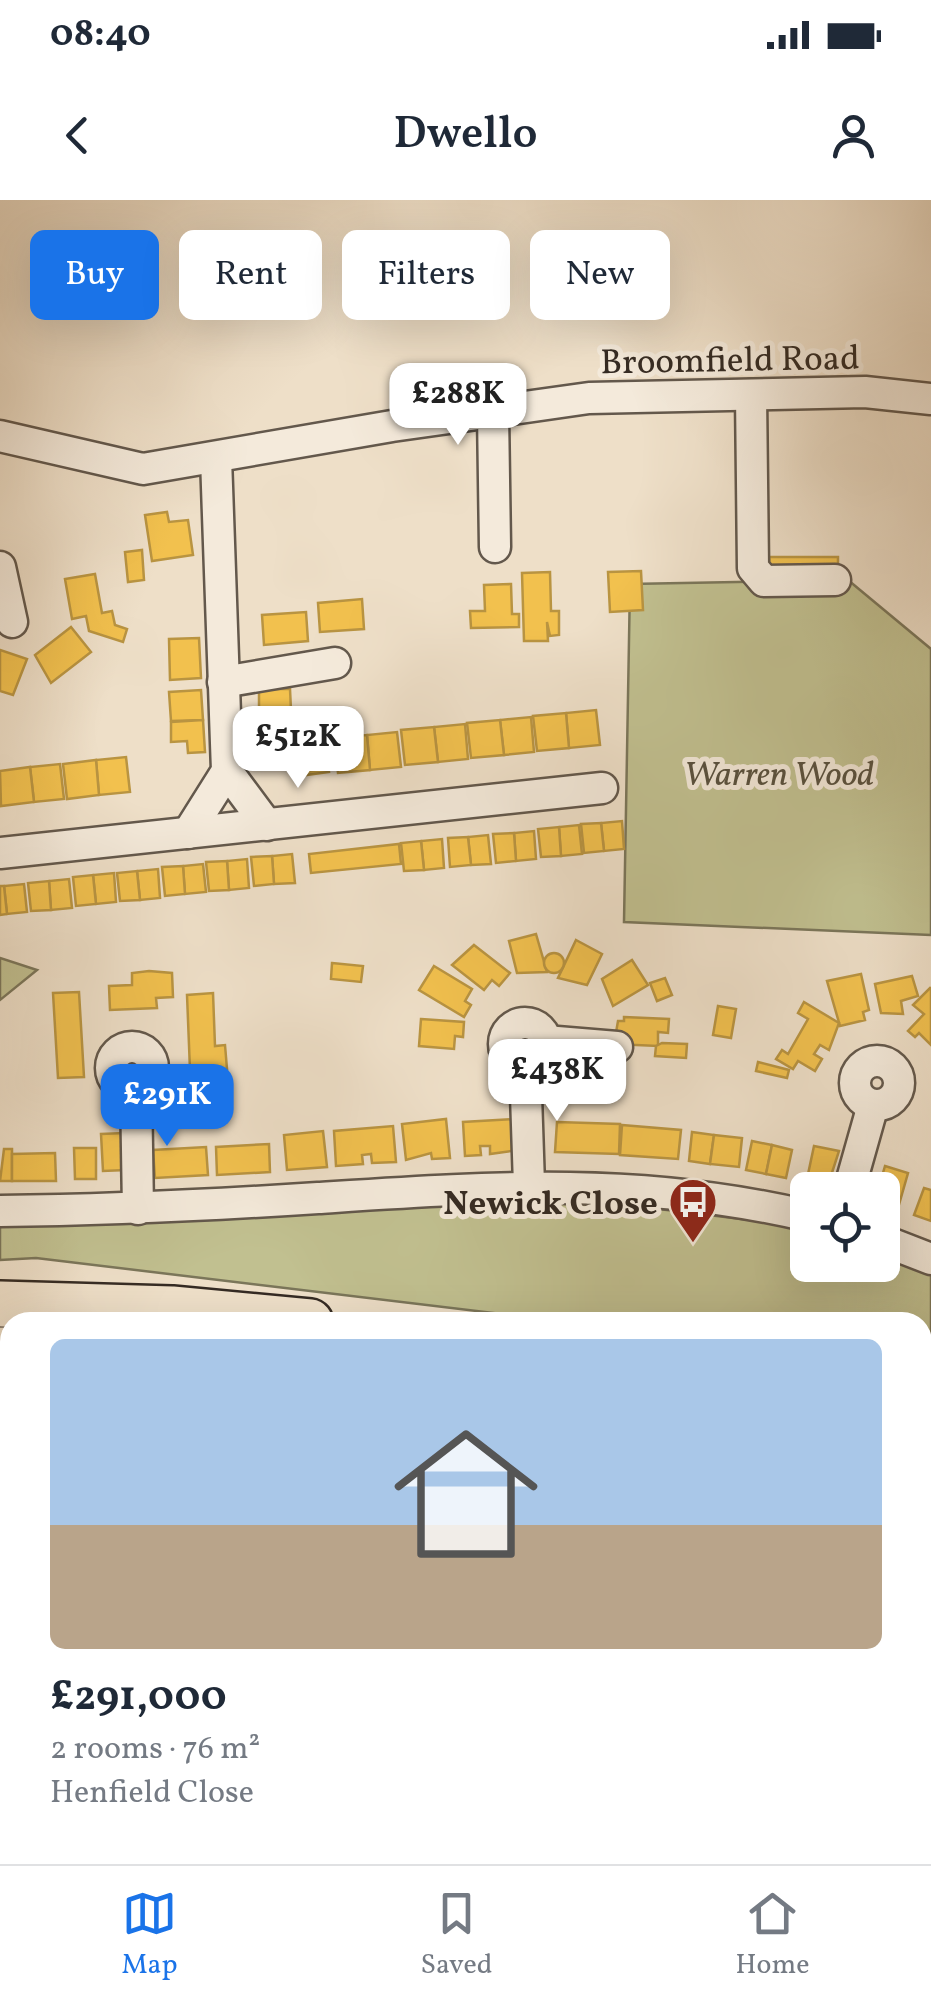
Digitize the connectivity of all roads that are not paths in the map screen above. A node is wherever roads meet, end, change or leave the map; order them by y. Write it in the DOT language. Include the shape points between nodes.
graph roads {
  1 [pos="750,394"];
  2 [pos="931,399"];
  3 [pos="492,413"];
  4 [pos="0,436"];
  5 [pos="216,458"];
  6 [pos="496,547"];
  7 [pos="0,567"];
  8 [pos="835,580"];
  9 [pos="12,622"];
  10 [pos="336,663"];
  11 [pos="223,682"];
  12 [pos="226,771"];
  13 [pos="602,788"];
  14 [pos="267,825"];
  15 [pos="188,832"];
  16 [pos="0,853"];
  17 [pos="618,1047"];
  18 [pos="136,1089"];
  19 [pos="873,1104"];
  20 [pos="854,1172"];
  21 [pos="528,1185"];
  22 [pos="138,1209"];
  23 [pos="0,1212"];
  24 [pos="790,1212"];
  25 [pos="900,1247"];
  26 [pos="931,1259"];
  27 [pos="0,1304"];
  28 [pos="195,1312"];
  1 -- 2 [label="street, Broomfield Road" via="865,392"];
  1 -- 3 [label="street, Broomfield Road" via="589,398"];
  1 -- 8 [label="street" via="753,568 764,581"];
  3 -- 5 [label="street, Broomfield Road"];
  3 -- 6 [label="street"];
  4 -- 5 [label="street, Broomfield Road" via="143,468"];
  5 -- 11 [label="street"];
  7 -- 9 [label="street"];
  10 -- 11 [label="street"];
  11 -- 12 [label="street"];
  12 -- 14 [label="street"];
  12 -- 15 [label="street"];
  13 -- 14 [label="street"];
  14 -- 15 [label="street"];
  15 -- 16 [label="street"];
  17 -- 21 [label="street" via="546,1041 534,1025 509,1030 505,1050 524,1065"];
  18 -- 22 [label="street"];
  19 -- 20 [label="street"];
  21 -- 22 [label="street"];
  21 -- 24 [label="street" via="618,1187"];
  22 -- 23 [label="street"];
  25 -- 26 [label="street"];
  27 -- 28 [label="highway"];
}
